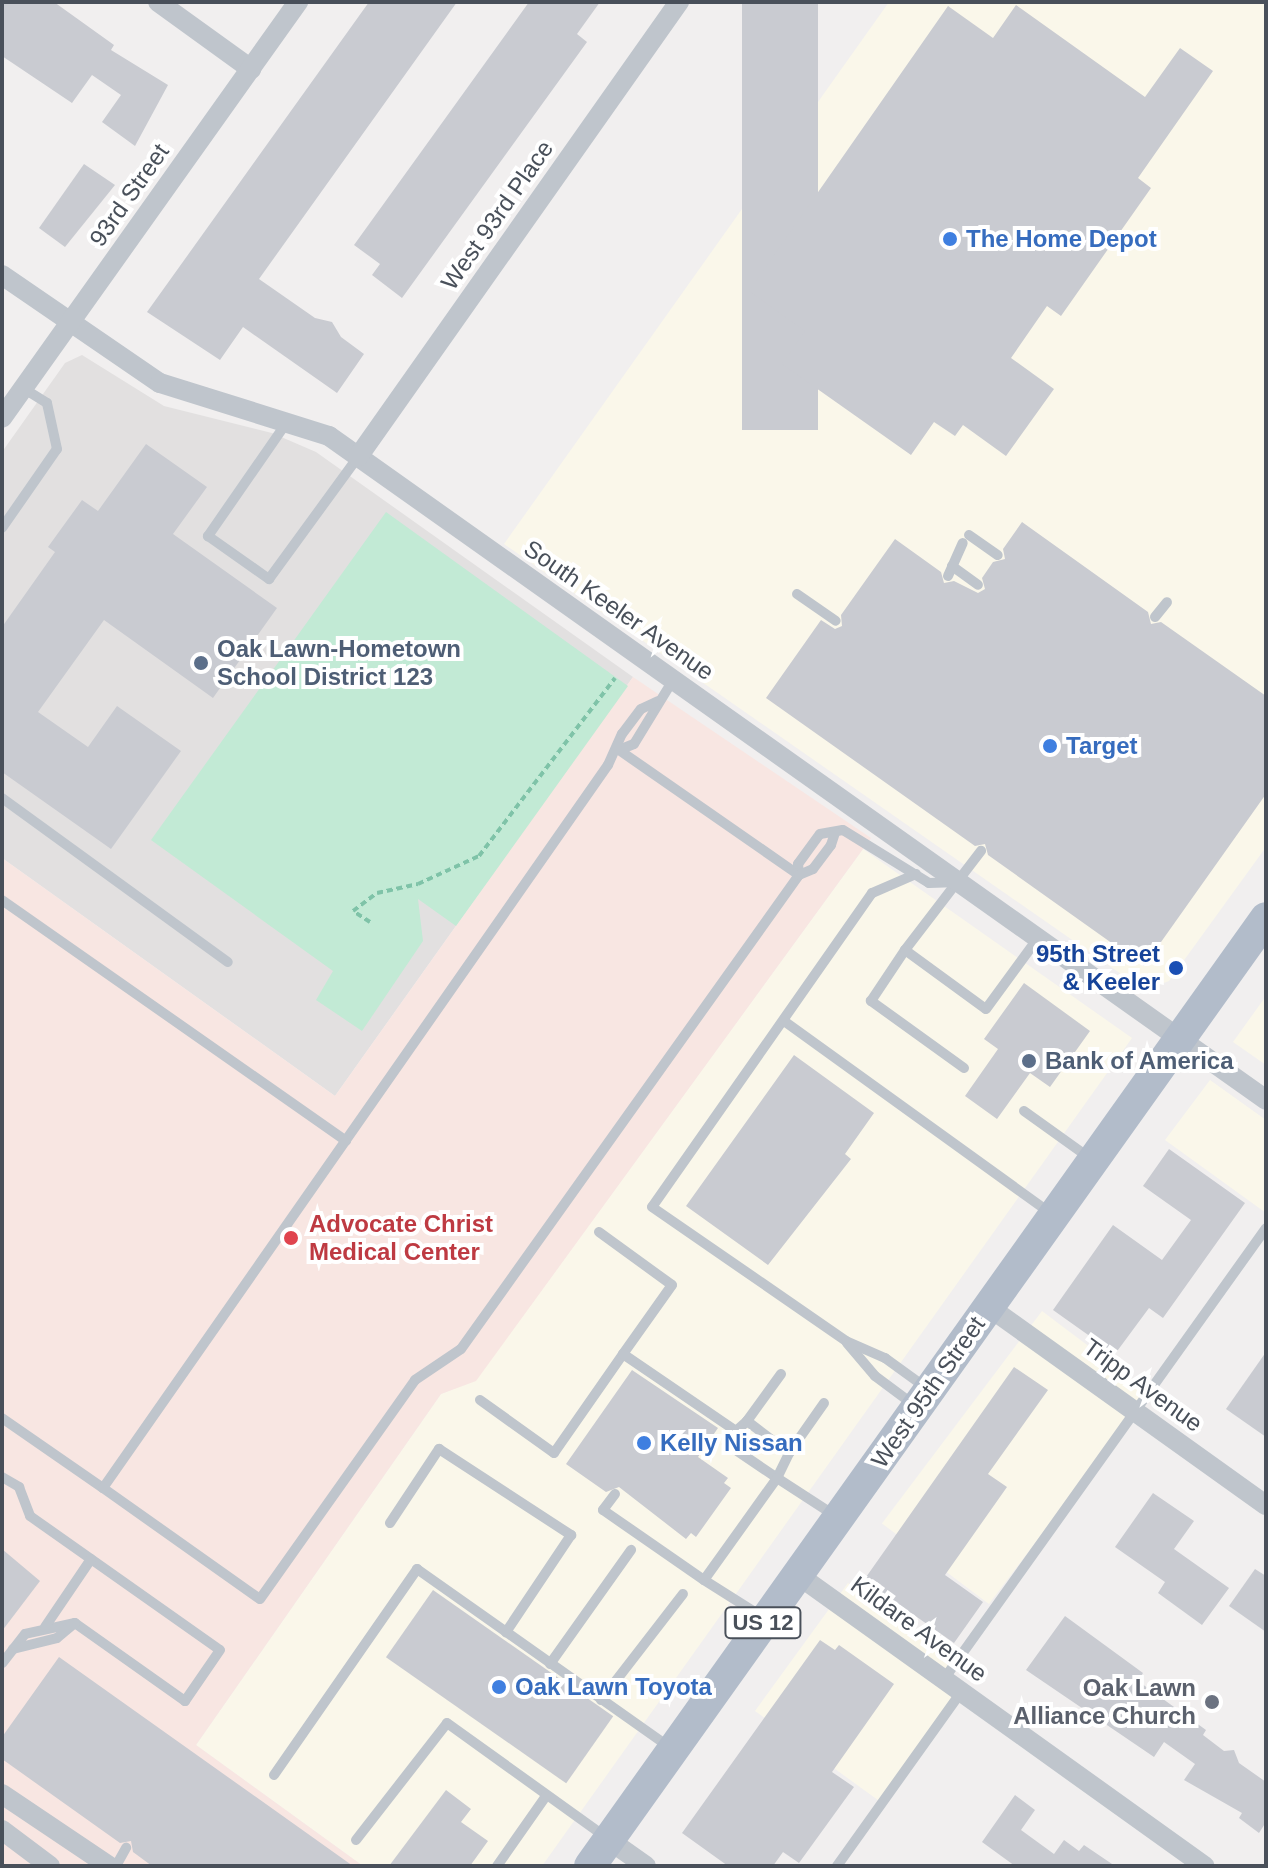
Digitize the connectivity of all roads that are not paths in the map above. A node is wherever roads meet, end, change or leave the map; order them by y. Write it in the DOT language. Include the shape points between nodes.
graph roads {
  1 [pos="158,2"];
  2 [pos="298,2"];
  3 [pos="679,2"];
  4 [pos="251,69"];
  5 [pos="2,275"];
  6 [pos="70,323"];
  7 [pos="23,388"];
  8 [pos="2,418"];
  9 [pos="288,421"];
  10 [pos="358,457"];
  11 [pos="2,528"];
  12 [pos="998,555"];
  13 [pos="978,585"];
  14 [pos="797,594"];
  15 [pos="1167,602"];
  16 [pos="1155,617"];
  17 [pos="836,621"];
  18 [pos="673,680"];
  19 [pos="619,750"];
  20 [pos="2,798"];
  21 [pos="981,851"];
  22 [pos="916,874"];
  23 [pos="799,875"];
  24 [pos="958,882"];
  25 [pos="2,900"];
  26 [pos="1266,918"];
  27 [pos="1038,938"];
  28 [pos="905,950"];
  29 [pos="228,962"];
  30 [pos="784,1021"];
  31 [pos="1180,1039"];
  32 [pos="964,1068"];
  33 [pos="1266,1100"];
  34 [pos="1024,1111"];
  35 [pos="346,1141"];
  36 [pos="1093,1161"];
  37 [pos="1054,1216"];
  38 [pos="1266,1228"];
  39 [pos="599,1232"];
  40 [pos="989,1307"];
  41 [pos="846,1341"];
  42 [pos="623,1354"];
  43 [pos="781,1374"];
  44 [pos="923,1399"];
  45 [pos="480,1400"];
  46 [pos="824,1403"];
  47 [pos="1134,1411"];
  48 [pos="2,1418"];
  49 [pos="747,1421"];
  50 [pos="736,1431"];
  51 [pos="789,1453"];
  52 [pos="2,1477"];
  53 [pos="777,1478"];
  54 [pos="103,1488"];
  55 [pos="615,1494"];
  56 [pos="1266,1505"];
  57 [pos="839,1518"];
  58 [pos="390,1523"];
  59 [pos="631,1550"];
  60 [pos="91,1559"];
  61 [pos="798,1575"];
  62 [pos="704,1580"];
  63 [pos="683,1594"];
  64 [pos="766,1620"];
  65 [pos="75,1623"];
  66 [pos="45,1627"];
  67 [pos="506,1632"];
  68 [pos="13,1649"];
  69 [pos="2,1663"];
  70 [pos="550,1664"];
  71 [pos="944,1679"];
  72 [pos="961,1692"];
  73 [pos="601,1700"];
  74 [pos="673,1750"];
  75 [pos="274,1775"];
  76 [pos="2,1794"];
  77 [pos="546,1796"];
  78 [pos="2,1830"];
  79 [pos="356,1840"];
  80 [pos="609,1840"];
  81 [pos="126,1848"];
  82 [pos="50,1866"];
  83 [pos="109,1866"];
  84 [pos="116,1866"];
  85 [pos="497,1866"];
  86 [pos="590,1866"];
  87 [pos="646,1866"];
  88 [pos="837,1866"];
  89 [pos="1204,1866"];
  1 -- 4 [label="street"];
  2 -- 4 [label="street, 93rd Street"];
  3 -- 10 [label="street, West 93rd Place"];
  4 -- 6 [label="street, 93rd Street"];
  5 -- 6 [label="street, South Keeler Avenue"];
  6 -- 7 [label="street, 93rd Street"];
  6 -- 9 [label="street, South Keeler Avenue" via="180,393"];
  7 -- 8 [label="street, 93rd Street"];
  7 -- 11 [label="lane" via="47,403 57,449"];
  9 -- 10 [label="street, South Keeler Avenue" via="329,436"];
  9 -- 10 [label="lane" via="208,536 269,579"];
  10 -- 18 [label="street, South Keeler Avenue"];
  12 -- 13 [label="lane" via="966,539 950,571"];
  14 -- 17 [label="lane"];
  15 -- 16 [label="lane"];
  18 -- 19 [label="lane" via="634,744"];
  18 -- 24 [label="street, South Keeler Avenue"];
  19 -- 23 [label="lane"];
  19 -- 35 [label="lane"];
  20 -- 29 [label="lane"];
  21 -- 24 [label="lane"];
  22 -- 23 [label="lane" via="843,830 835,833 813,869"];
  22 -- 24 [label="lane" via="929,883"];
  22 -- 30 [label="lane" via="872,893"];
  23 -- 54 [label="lane" via="461,1349 415,1380 260,1599"];
  24 -- 27 [label="street, South Keeler Avenue"];
  24 -- 28 [label="lane"];
  25 -- 35 [label="lane"];
  26 -- 31 [label="main road, West 95th Street / US 12"];
  27 -- 28 [label="lane" via="986,1009"];
  27 -- 31 [label="street, South Keeler Avenue"];
  28 -- 32 [label="lane" via="871,1001"];
  30 -- 37 [label="lane"];
  30 -- 41 [label="lane" via="652,1207"];
  31 -- 33 [label="street, South Keeler Avenue"];
  31 -- 36 [label="main road, West 95th Street / US 12"];
  34 -- 36 [label="lane"];
  35 -- 54 [label="lane"];
  36 -- 37 [label="main road, West 95th Street / US 12"];
  37 -- 40 [label="main road, West 95th Street / US 12"];
  38 -- 47 [label="lane"];
  39 -- 42 [label="lane" via="672,1285"];
  40 -- 44 [label="main road, West 95th Street / US 12"];
  40 -- 47 [label="street, Tripp Avenue"];
  41 -- 44 [label="lane" via="885,1358"];
  41 -- 44 [label="lane" via="875,1376"];
  42 -- 45 [label="lane" via="554,1453"];
  42 -- 50 [label="lane"];
  43 -- 49 [label="lane"];
  44 -- 57 [label="main road, West 95th Street / US 12"];
  46 -- 51 [label="lane"];
  47 -- 56 [label="street, Tripp Avenue"];
  47 -- 71 [label="lane"];
  48 -- 54 [label="lane"];
  49 -- 50 [label="lane"];
  49 -- 51 [label="lane"];
  50 -- 53 [label="lane" via="727,1444"];
  51 -- 53 [label="lane"];
  52 -- 60 [label="lane" via="19,1487 30,1516"];
  53 -- 57 [label="lane"];
  53 -- 62 [label="lane"];
  55 -- 62 [label="lane" via="603,1510"];
  57 -- 61 [label="main road, West 95th Street / US 12"];
  58 -- 67 [label="lane" via="439,1449 571,1535"];
  59 -- 70 [label="lane"];
  60 -- 65 [label="lane" via="220,1650 185,1701"];
  60 -- 66 [label="lane"];
  61 -- 64 [label="main road, West 95th Street / US 12"];
  61 -- 71 [label="street, Kildare Avenue"];
  62 -- 64 [label="lane"];
  63 -- 73 [label="lane"];
  64 -- 74 [label="main road, West 95th Street / US 12"];
  65 -- 66 [label="lane"];
  65 -- 68 [label="lane" via="57,1638"];
  66 -- 68 [label="lane" via="25,1634"];
  67 -- 70 [label="lane"];
  67 -- 75 [label="lane" via="417,1569"];
  68 -- 69 [label="lane"];
  70 -- 73 [label="lane"];
  71 -- 72 [label="street, Kildare Avenue"];
  72 -- 88 [label="lane"];
  72 -- 89 [label="street, Kildare Avenue"];
  73 -- 74 [label="lane"];
  74 -- 80 [label="main road, West 95th Street / US 12"];
  76 -- 83 [label="street"];
  77 -- 79 [label="lane" via="447,1723"];
  77 -- 80 [label="lane"];
  77 -- 85 [label="lane"];
  78 -- 82 [label="street"];
  80 -- 86 [label="main road, West 95th Street / US 12"];
  80 -- 87 [label="street"];
  81 -- 84 [label="lane"];
}
